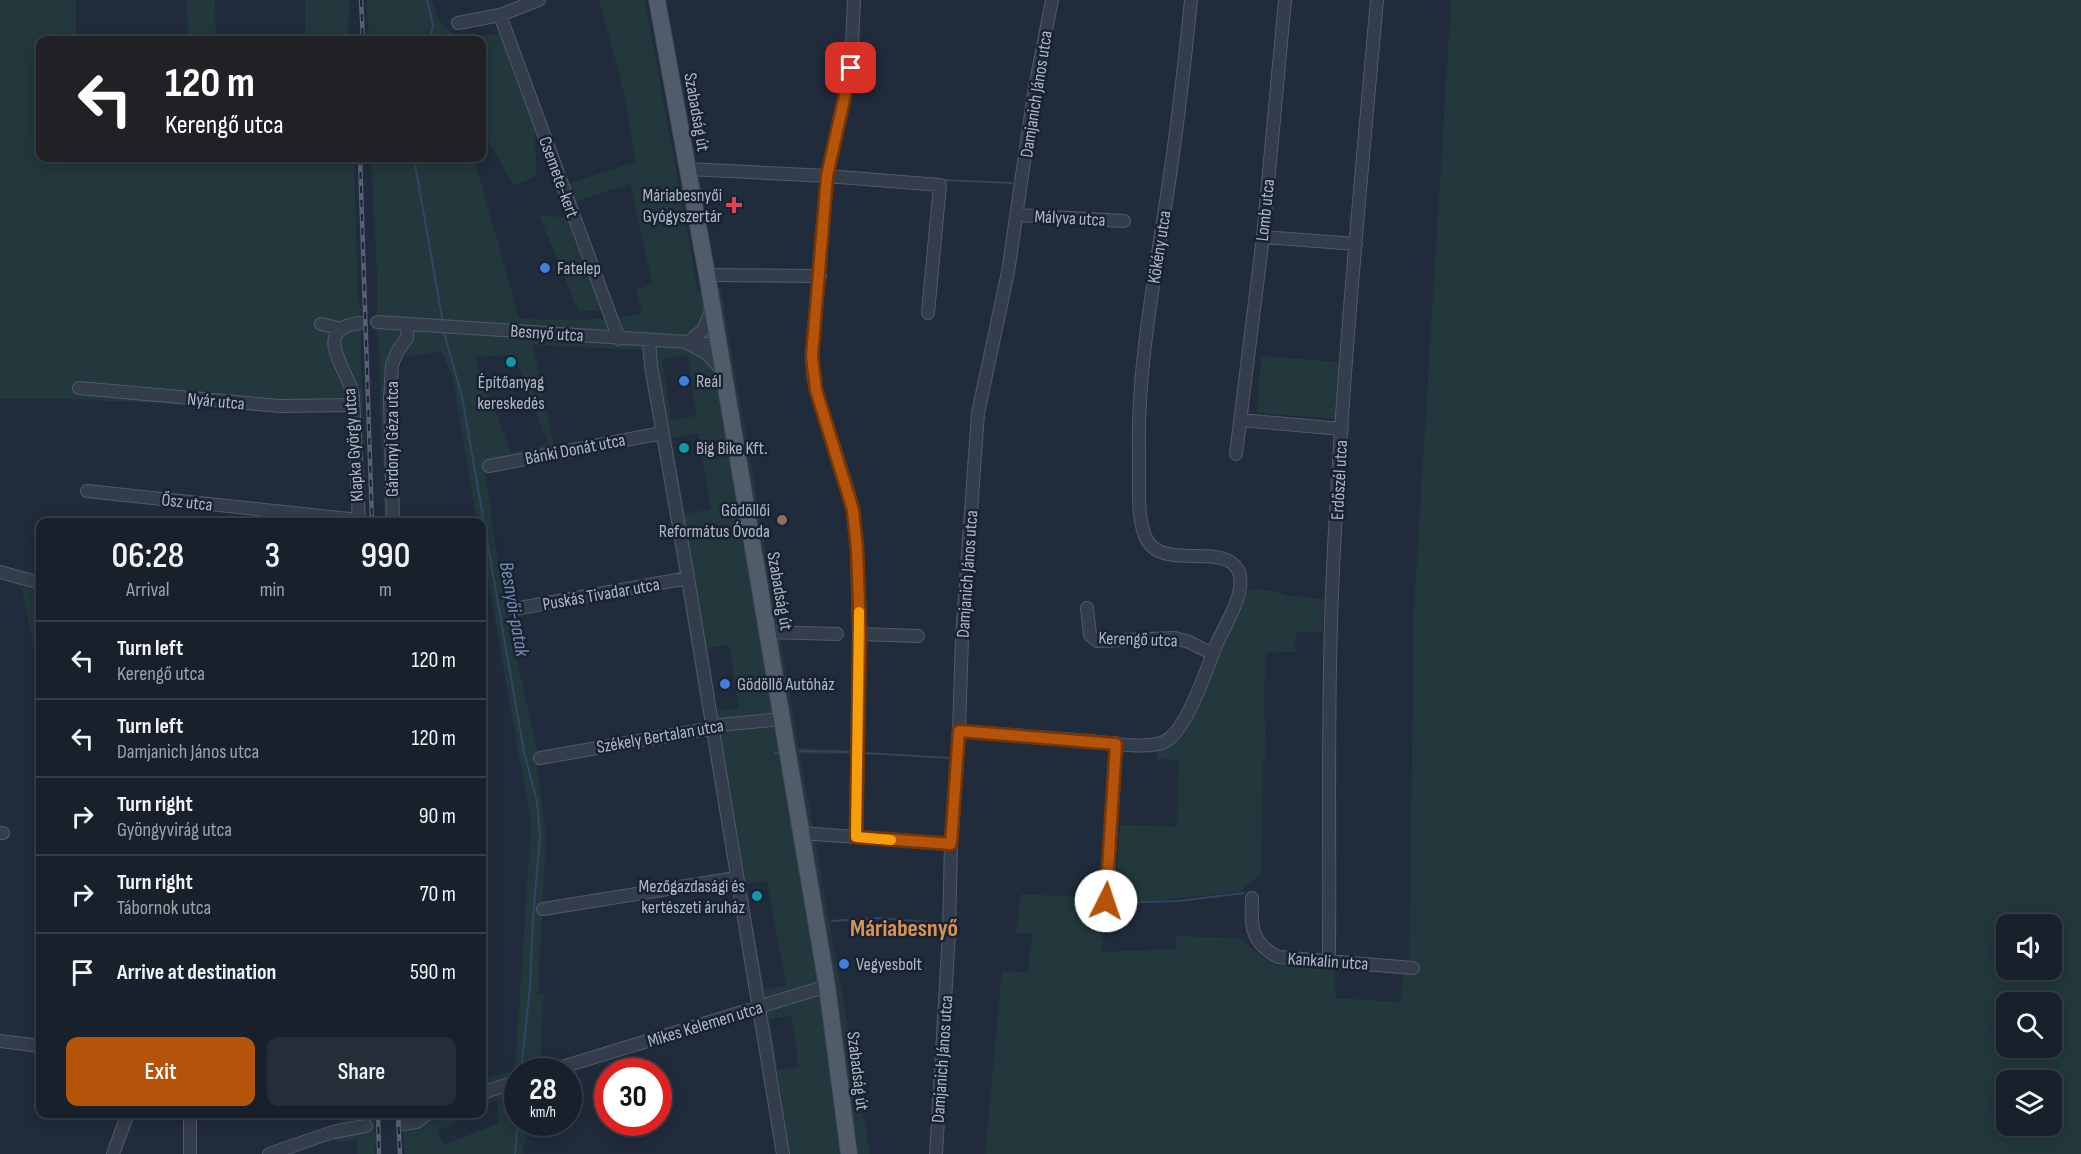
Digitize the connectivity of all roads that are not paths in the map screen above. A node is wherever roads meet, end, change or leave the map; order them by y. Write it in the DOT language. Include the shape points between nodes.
graph roads {
  1 [pos="539,0"];
  2 [pos="657,0"];
  3 [pos="854,0"];
  4 [pos="1053,0"];
  5 [pos="1191,0"];
  6 [pos="1285,0"];
  7 [pos="1377,0"];
  8 [pos="500,15"];
  9 [pos="458,23"];
  10 [pos="688,170"];
  11 [pos="827,176"];
  12 [pos="1017,215"];
  13 [pos="1124,221"];
  14 [pos="1263,237"];
  15 [pos="1356,244"];
  16 [pos="706,275"];
  17 [pos="820,276"];
  18 [pos="712,309"];
  19 [pos="928,313"];
  20 [pos="377,322"];
  21 [pos="360,323"];
  22 [pos="321,324"];
  23 [pos="408,324"];
  24 [pos="342,328"];
  25 [pos="619,339"];
  26 [pos="649,341"];
  27 [pos="687,343"];
  28 [pos="718,344"];
  29 [pos="722,370"];
  30 [pos="79,388"];
  31 [pos="353,405"];
  32 [pos="1240,420"];
  33 [pos="1342,429"];
  34 [pos="662,433"];
  35 [pos="1236,454"];
  36 [pos="489,466"];
  37 [pos="87,491"];
  38 [pos="332,518"];
  39 [pos="359,518"];
  40 [pos="393,518"];
  41 [pos="0,572"];
  42 [pos="688,578"];
  43 [pos="36,582"];
  44 [pos="1087,608"];
  45 [pos="513,609"];
  46 [pos="767,632"];
  47 [pos="837,634"];
  48 [pos="860,634"];
  49 [pos="918,636"];
  50 [pos="1213,654"];
  51 [pos="781,719"];
  52 [pos="713,728"];
  53 [pos="959,731"];
  54 [pos="1116,744"];
  55 [pos="540,758"];
  56 [pos="801,833"];
  57 [pos="856,837"];
  58 [pos="951,844"];
  59 [pos="736,878"];
  60 [pos="1252,898"];
  61 [pos="1106,901"];
  62 [pos="543,909"];
  63 [pos="1329,961"];
  64 [pos="1413,968"];
  65 [pos="827,986"];
  66 [pos="758,1008"];
  67 [pos="0,1041"];
  68 [pos="36,1046"];
  69 [pos="582,1061"];
  70 [pos="504,1085"];
  71 [pos="486,1092"];
  72 [pos="126,1118"];
  73 [pos="190,1118"];
  74 [pos="422,1118"];
  75 [pos="403,1124"];
  76 [pos="366,1126"];
  77 [pos="113,1154"];
  78 [pos="190,1154"];
  79 [pos="269,1154"];
  80 [pos="783,1154"];
  81 [pos="849,1154"];
  82 [pos="936,1154"];
  1 -- 8 [label="street"];
  2 -- 10 [label="main road, Szabadság út"];
  3 -- 11 [label="street" via="851,68"];
  4 -- 12 [label="street, Damjanich János utca" via="1034,93"];
  5 -- 50 [label="street, Kökény utca" via="1144,357 1139,413 1140,495 1142,526 1152,547 1168,554 1224,559 1238,570 1238,598"];
  6 -- 14 [label="street, Lomb utca"];
  7 -- 15 [label="street, Erdőszél utca"];
  8 -- 9 [label="street"];
  8 -- 25 [label="street, Csemete-kert"];
  10 -- 11 [label="street"];
  10 -- 16 [label="main road, Szabadság út"];
  11 -- 17 [label="street"];
  11 -- 19 [label="street" via="940,185"];
  12 -- 13 [label="street, Mályva utca"];
  12 -- 53 [label="street, Damjanich János utca" via="978,413"];
  14 -- 15 [label="street"];
  14 -- 32 [label="street, Lomb utca"];
  15 -- 33 [label="street, Erdőszél utca"];
  16 -- 17 [label="street"];
  16 -- 18 [label="main road, Szabadság út"];
  17 -- 48 [label="street" via="813,375 853,510"];
  18 -- 27 [label="street" via="703,330"];
  18 -- 28 [label="main road, Szabadság út"];
  20 -- 23 [label="street, Besnyő utca"];
  21 -- 24 [label="street"];
  22 -- 24 [label="street"];
  23 -- 25 [label="street, Besnyő utca"];
  23 -- 40 [label="street, Gárdonyi Géza utca" via="407,338 392,365"];
  24 -- 31 [label="street, Klapka György utca" via="337,335 335,356 351,387"];
  25 -- 26 [label="street, Besnyő utca"];
  26 -- 27 [label="street, Besnyő utca"];
  26 -- 34 [label="street"];
  27 -- 28 [label="street, Besnyő utca"];
  27 -- 29 [label="street" via="706,353"];
  28 -- 29 [label="main road, Szabadság út"];
  29 -- 46 [label="main road, Szabadság út"];
  30 -- 31 [label="street, Nyár utca" via="270,406"];
  31 -- 39 [label="street, Klapka György utca"];
  32 -- 33 [label="street"];
  32 -- 35 [label="street, Lomb utca"];
  33 -- 63 [label="street, Erdőszél utca" via="1333,571"];
  34 -- 36 [label="street, Bánki Donát utca"];
  34 -- 42 [label="street"];
  37 -- 38 [label="street, Ősz utca"];
  41 -- 43 [label="street"];
  42 -- 45 [label="street, Puskás Tivadar utca"];
  42 -- 52 [label="street"];
  44 -- 50 [label="street, Kerengő utca" via="1090,635 1097,641 1180,639"];
  46 -- 47 [label="street"];
  46 -- 51 [label="main road, Szabadság út"];
  48 -- 49 [label="street"];
  48 -- 57 [label="street"];
  50 -- 54 [label="street" via="1185,717 1170,738 1157,744"];
  51 -- 52 [label="street, Székely Bertalan utca"];
  51 -- 56 [label="main road, Szabadság út"];
  52 -- 55 [label="street, Székely Bertalan utca"];
  52 -- 59 [label="street"];
  53 -- 54 [label="street"];
  53 -- 58 [label="street, Damjanich János utca"];
  54 -- 61 [label="street"];
  56 -- 57 [label="street"];
  56 -- 65 [label="main road, Szabadság út"];
  57 -- 58 [label="street"];
  58 -- 82 [label="street, Damjanich János utca"];
  59 -- 62 [label="street"];
  59 -- 66 [label="street"];
  60 -- 63 [label="street, Kankalin utca" via="1252,928 1266,950 1282,958"];
  63 -- 64 [label="street, Kankalin utca"];
  65 -- 66 [label="street, Mikes Kelemen utca"];
  65 -- 81 [label="main road, Szabadság út"];
  66 -- 69 [label="street, Mikes Kelemen utca"];
  66 -- 80 [label="street"];
  67 -- 68 [label="street"];
  70 -- 71 [label="street"];
  72 -- 77 [label="street"];
  73 -- 78 [label="street"];
  74 -- 75 [label="street"];
  76 -- 79 [label="street" via="333,1132"];
}
